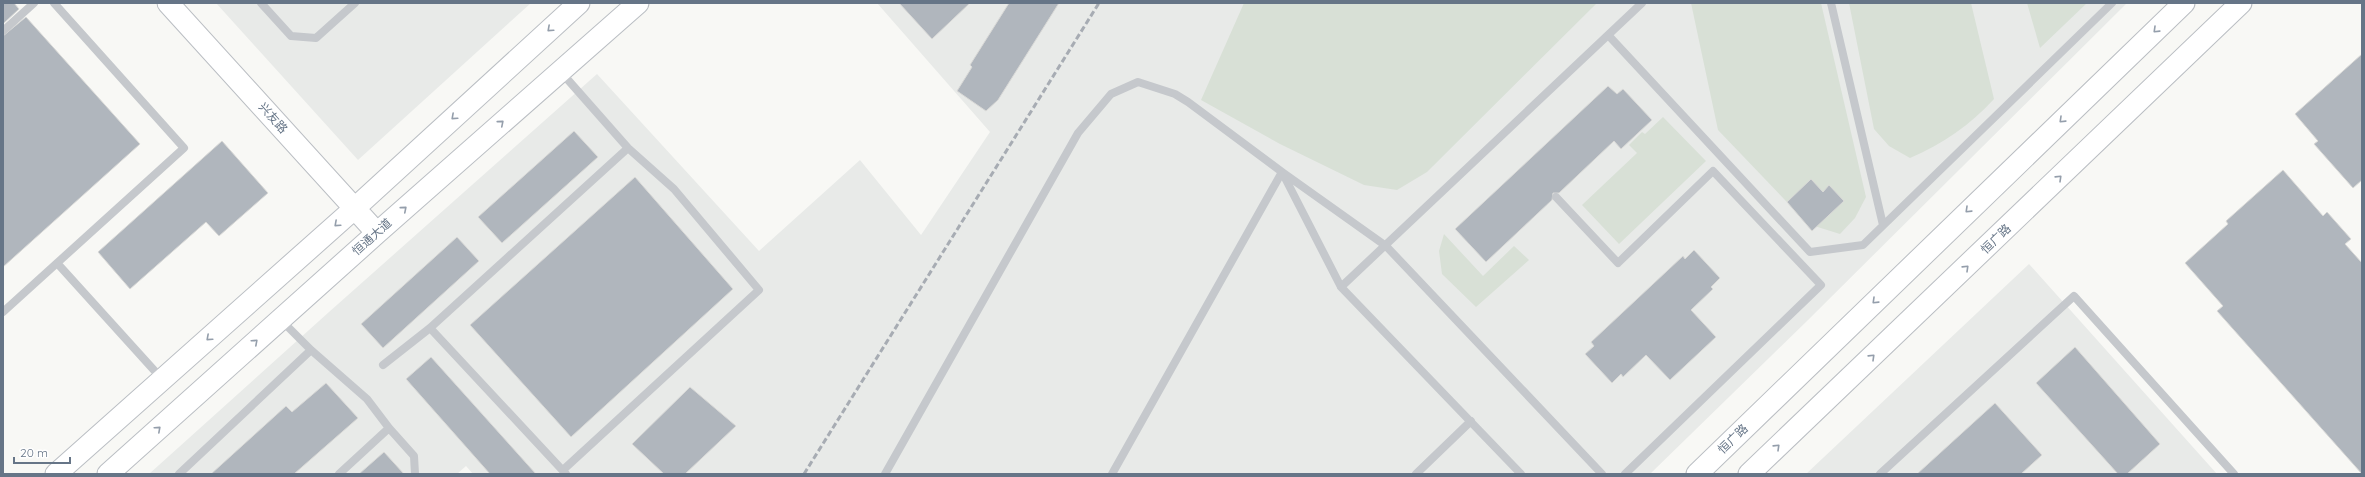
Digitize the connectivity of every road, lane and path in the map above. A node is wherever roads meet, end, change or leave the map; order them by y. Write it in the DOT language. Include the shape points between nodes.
graph roads {
  1 [pos="34,3"];
  2 [pos="54,3"];
  3 [pos="168,3"];
  4 [pos="261,3"];
  5 [pos="355,3"];
  6 [pos="579,3"];
  7 [pos="638,3"];
  8 [pos="1642,3"];
  9 [pos="1832,3"];
  10 [pos="2112,3"];
  11 [pos="2184,3"];
  12 [pos="2241,3"];
  13 [pos="3,31"];
  14 [pos="1609,36"];
  15 [pos="560,71"];
  16 [pos="628,148"];
  17 [pos="1282,172"];
  18 [pos="1556,196"];
  19 [pos="355,208"];
  20 [pos="1883,225"];
  21 [pos="377,233"];
  22 [pos="1386,246"];
  23 [pos="57,263"];
  24 [pos="1341,287"];
  25 [pos="3,312"];
  26 [pos="281,319"];
  27 [pos="430,328"];
  28 [pos="311,350"];
  29 [pos="383,365"];
  30 [pos="162,379"];
  31 [pos="1471,421"];
  32 [pos="389,428"];
  33 [pos="564,472"];
  34 [pos="56,474"];
  35 [pos="108,474"];
  36 [pos="180,474"];
  37 [pos="340,474"];
  38 [pos="415,474"];
  39 [pos="885,474"];
  40 [pos="1112,474"];
  41 [pos="1416,474"];
  42 [pos="1521,474"];
  43 [pos="1602,474"];
  44 [pos="1625,474"];
  45 [pos="1697,474"];
  46 [pos="1749,474"];
  47 [pos="1880,474"];
  48 [pos="2234,474"];
  1 -- 13 [label="lane"];
  2 -- 23 [label="lane" via="184,148"];
  3 -- 19 [label="street, 兴友路"];
  4 -- 5 [label="lane" via="291,36 316,38"];
  6 -- 19 [label="street, one-way"];
  7 -- 15 [label="street, 恒通大道"];
  8 -- 14 [label="lane"];
  9 -- 20 [label="lane"];
  10 -- 20 [label="lane"];
  11 -- 45 [label="street, 恒广路, one-way"];
  46 -- 12 [label="street, 恒广路, one-way"];
  14 -- 20 [label="lane" via="1810,252 1862,245"];
  14 -- 22 [label="lane"];
  15 -- 16 [label="lane"];
  21 -- 15 [label="street, 恒通大道, one-way"];
  16 -- 27 [label="lane"];
  16 -- 33 [label="lane" via="674,189 759,290"];
  17 -- 22 [label="lane"];
  17 -- 24 [label="lane"];
  17 -- 39 [label="lane" via="1175,94 1138,82 1111,94 1078,133"];
  17 -- 40 [label="lane"];
  18 -- 44 [label="lane" via="1618,263 1713,171 1822,285"];
  19 -- 21 [label="street, 兴友路"];
  19 -- 30 [label="street, one-way"];
  21 -- 26 [label="street, 恒通大道"];
  22 -- 24 [label="lane"];
  22 -- 43 [label="lane"];
  23 -- 25 [label="lane"];
  23 -- 30 [label="lane"];
  24 -- 31 [label="lane"];
  26 -- 28 [label="lane"];
  35 -- 26 [label="street, 恒通大道, one-way"];
  27 -- 29 [label="lane"];
  27 -- 33 [label="lane"];
  28 -- 32 [label="lane" via="367,399"];
  28 -- 36 [label="lane"];
  30 -- 34 [label="street"];
  31 -- 41 [label="lane"];
  31 -- 42 [label="lane"];
  32 -- 37 [label="lane"];
  32 -- 38 [label="lane" via="414,456"];
  47 -- 48 [label="lane" via="2074,296"];
}
